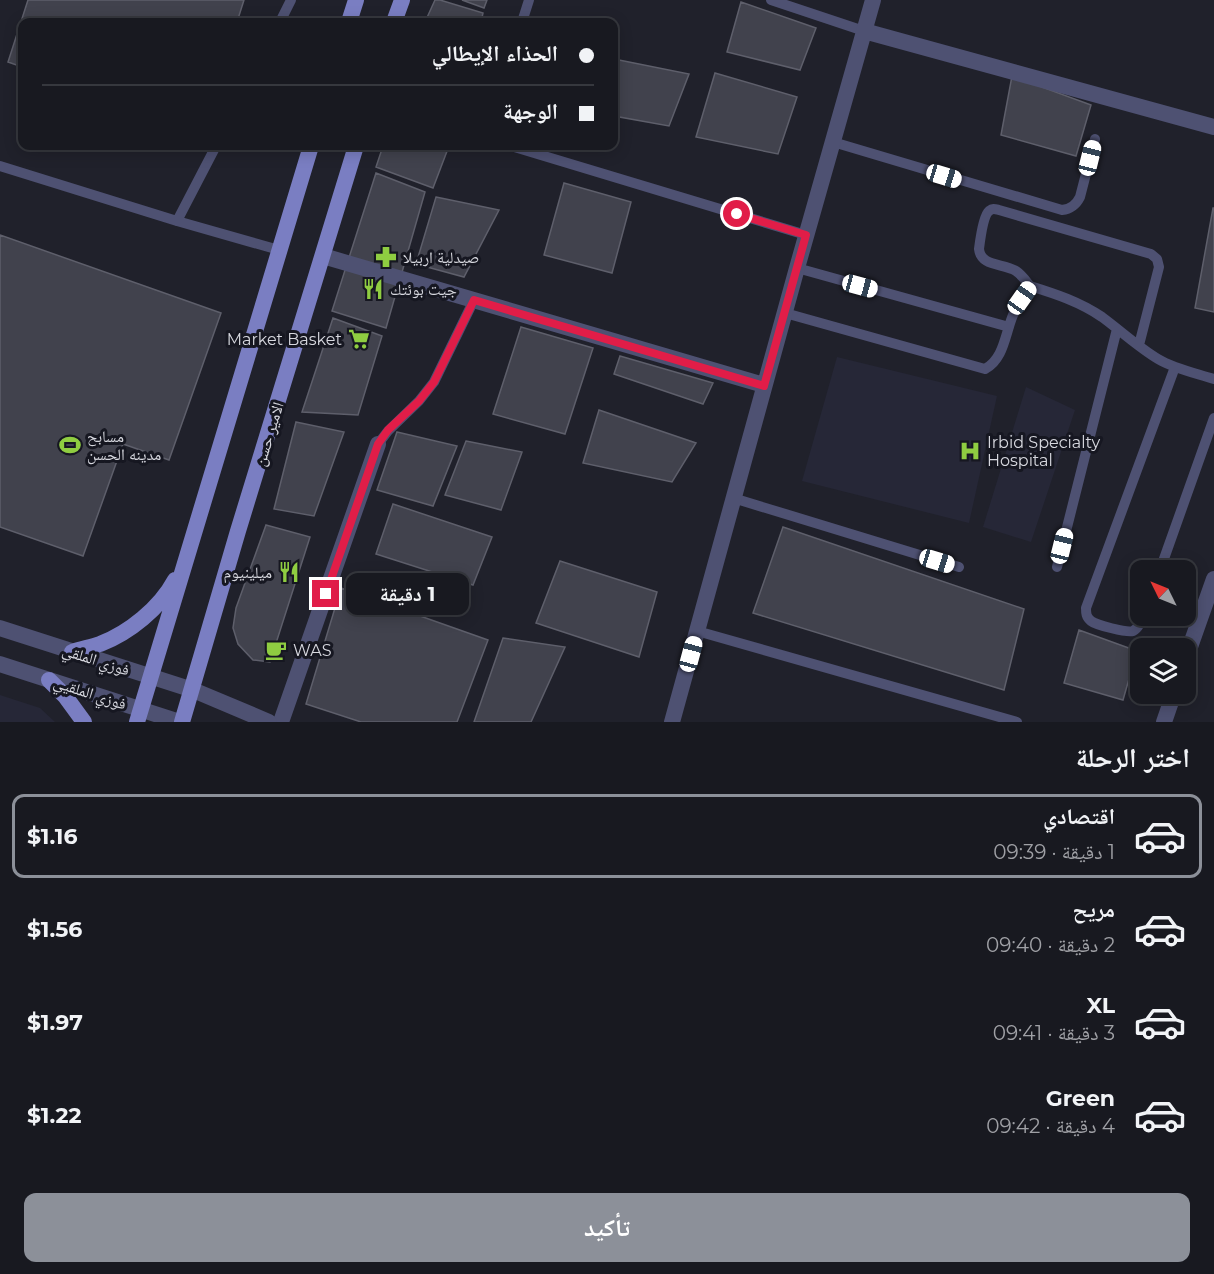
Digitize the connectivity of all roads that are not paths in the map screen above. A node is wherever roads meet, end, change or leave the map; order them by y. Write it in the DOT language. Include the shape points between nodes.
graph roads {
  1 [pos="291,0"];
  2 [pos="356,0"];
  3 [pos="402,0"];
  4 [pos="529,0"];
  5 [pos="771,0"];
  6 [pos="873,0"];
  7 [pos="282,18"];
  8 [pos="350,18"];
  9 [pos="395,18"];
  10 [pos="523,18"];
  11 [pos="864,31"];
  12 [pos="1214,127"];
  13 [pos="1095,139"];
  14 [pos="833,142"];
  15 [pos="214,150"];
  16 [pos="310,150"];
  17 [pos="355,150"];
  18 [pos="524,150"];
  19 [pos="0,166"];
  20 [pos="177,221"];
  21 [pos="806,235"];
  22 [pos="279,250"];
  23 [pos="323,256"];
  24 [pos="797,268"];
  25 [pos="1030,286"];
  26 [pos="474,300"];
  27 [pos="784,313"];
  28 [pos="1009,327"];
  29 [pos="1117,329"];
  30 [pos="1139,345"];
  31 [pos="1175,367"];
  32 [pos="1214,379"];
  33 [pos="764,386"];
  34 [pos="1214,418"];
  35 [pos="378,444"];
  36 [pos="734,498"];
  37 [pos="1164,560"];
  38 [pos="185,561"];
  39 [pos="959,567"];
  40 [pos="1057,567"];
  41 [pos="1214,579"];
  42 [pos="1138,626"];
  43 [pos="0,628"];
  44 [pos="697,631"];
  45 [pos="1193,638"];
  46 [pos="72,652"];
  47 [pos="0,664"];
  48 [pos="151,677"];
  49 [pos="49,680"];
  50 [pos="192,690"];
  51 [pos="1170,704"];
  52 [pos="140,716"];
  53 [pos="84,722"];
  54 [pos="181,722"];
  55 [pos="269,722"];
  56 [pos="281,722"];
  57 [pos="672,722"];
  58 [pos="1017,722"];
  59 [pos="1164,722"];
  1 -- 7 [label="lane"];
  2 -- 8 [label="main road"];
  3 -- 9 [label="main road"];
  4 -- 10 [label="lane"];
  5 -- 11 [label="lane"];
  6 -- 11 [label="street"];
  11 -- 12 [label="street"];
  11 -- 14 [label="street"];
  13 -- 14 [label="lane" via="1080,197 1068,210"];
  14 -- 21 [label="street"];
  15 -- 20 [label="lane"];
  16 -- 22 [label="main road"];
  17 -- 23 [label="main road, الامير حسن"];
  18 -- 21 [label="lane"];
  19 -- 20 [label="lane"];
  20 -- 22 [label="lane"];
  21 -- 24 [label="street"];
  22 -- 38 [label="main road"];
  23 -- 26 [label="street"];
  23 -- 50 [label="main road, الامير حسن"];
  24 -- 27 [label="street"];
  24 -- 28 [label="lane"];
  25 -- 28 [label="lane"];
  25 -- 29 [label="lane" via="1080,304"];
  25 -- 30 [label="lane" via="1009,267 979,255 990,210 1151,254 1157,259 1159,267"];
  26 -- 33 [label="street"];
  26 -- 35 [label="lane" via="434,382"];
  27 -- 28 [label="lane" via="985,369 995,363"];
  27 -- 33 [label="street"];
  29 -- 30 [label="lane"];
  29 -- 40 [label="lane"];
  30 -- 31 [label="lane"];
  31 -- 32 [label="lane"];
  31 -- 42 [label="lane" via="1086,608 1092,622 1126,632"];
  33 -- 36 [label="street"];
  34 -- 37 [label="lane"];
  35 -- 56 [label="street"];
  36 -- 39 [label="lane"];
  36 -- 44 [label="street"];
  38 -- 46 [label="main road" via="171,587 128,629"];
  38 -- 48 [label="main road"];
  41 -- 45 [label="street"];
  43 -- 46 [label="street, فوزي الملقي"];
  44 -- 57 [label="street"];
  44 -- 58 [label="lane"];
  46 -- 48 [label="street, فوزي الملقي"];
  47 -- 49 [label="street, فوزي الملقيي"];
  48 -- 50 [label="street, فوزي الملقي"];
  48 -- 52 [label="main road"];
  49 -- 52 [label="street, فوزي الملقيي"];
  49 -- 53 [label="main road"];
  50 -- 54 [label="main road, الامير حسن"];
  50 -- 55 [label="street, فوزي الملقي"];
  51 -- 59 [label="street"];
  52 -- 54 [label="street, فوزي الملقيي"];
}
